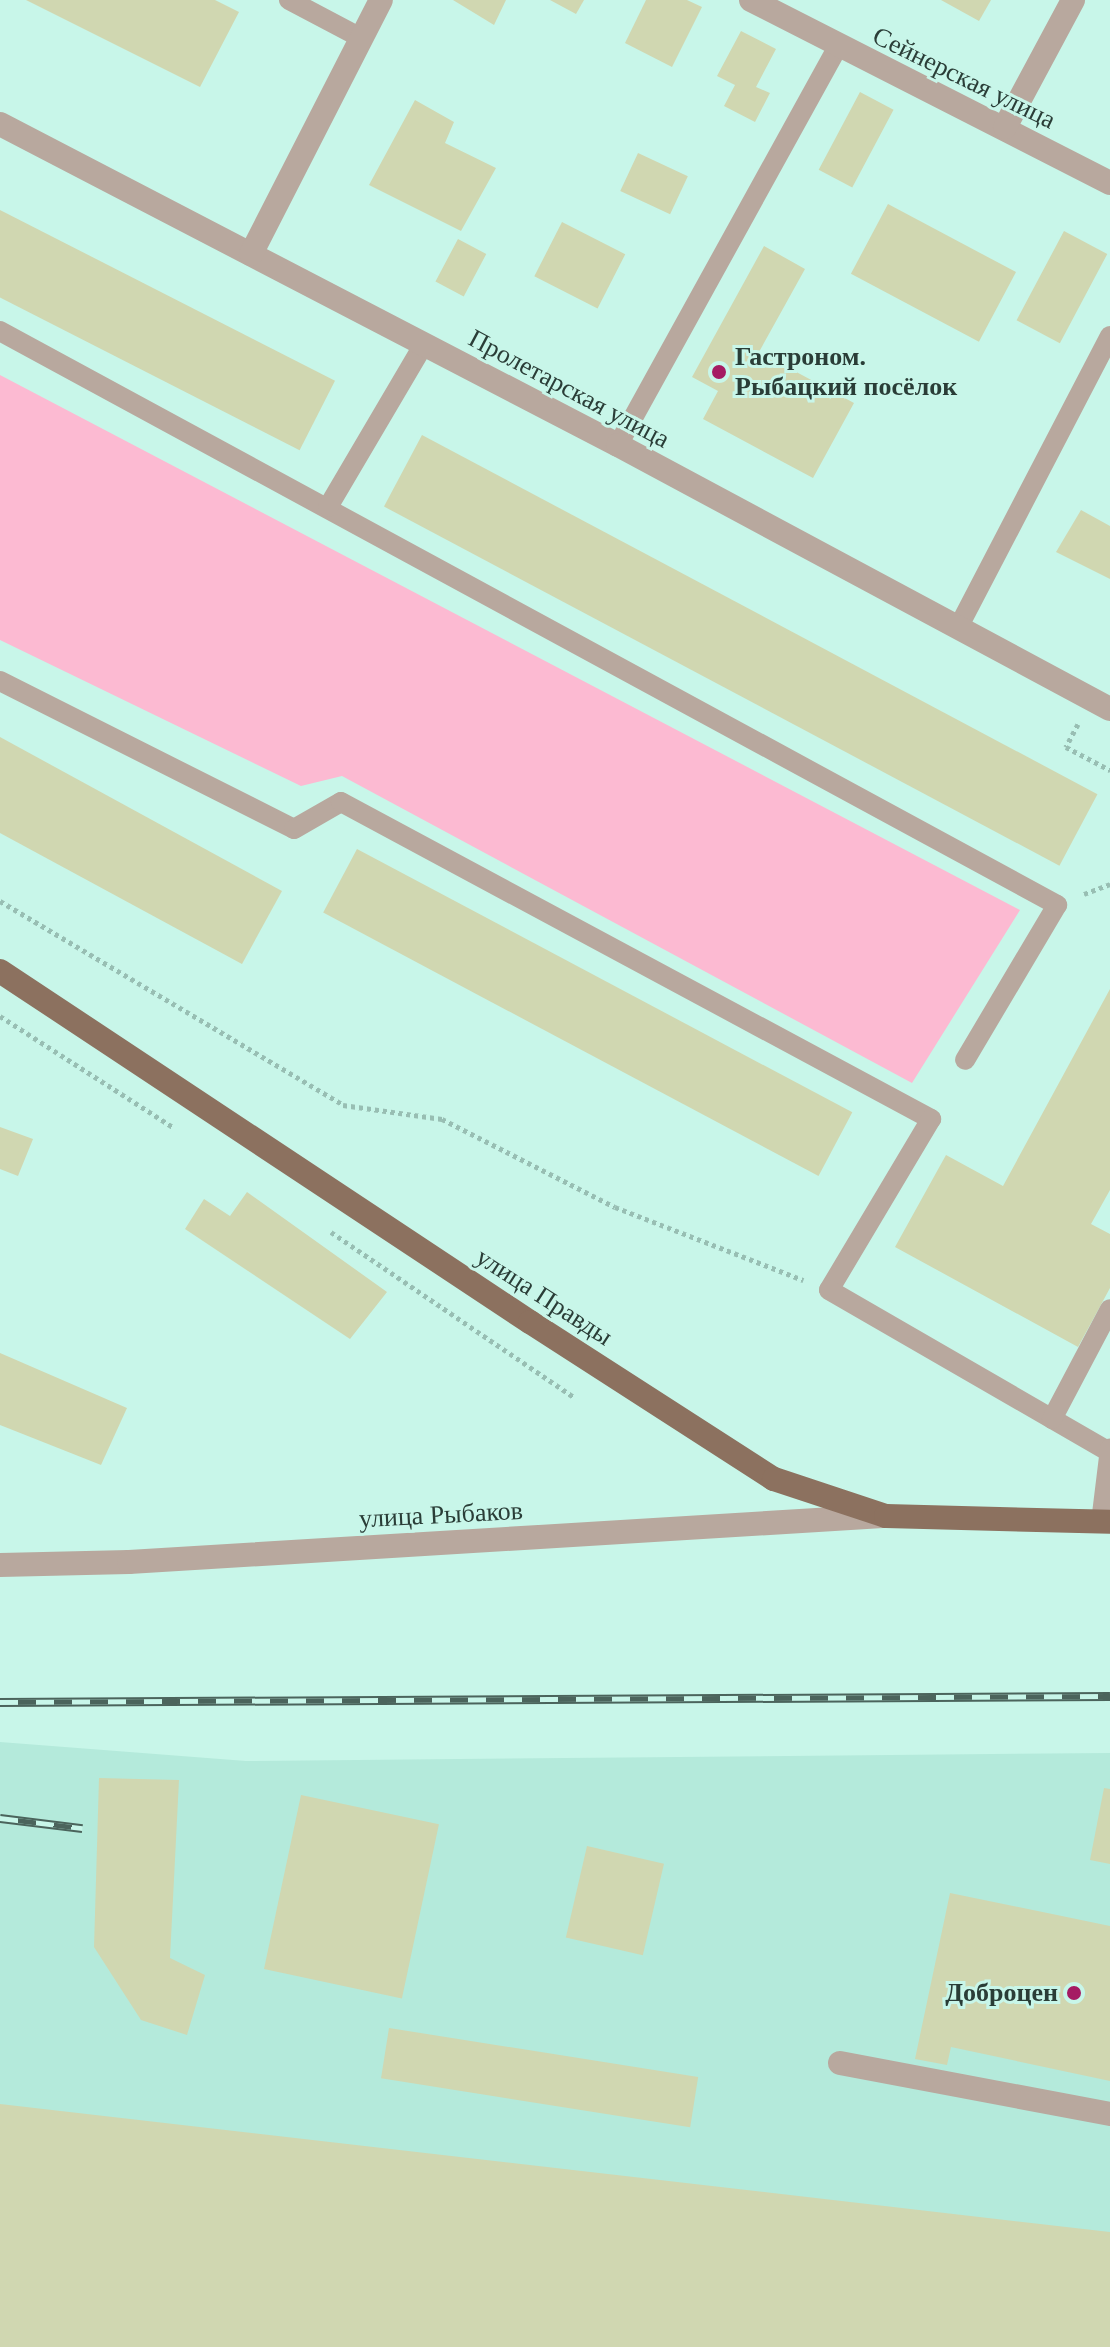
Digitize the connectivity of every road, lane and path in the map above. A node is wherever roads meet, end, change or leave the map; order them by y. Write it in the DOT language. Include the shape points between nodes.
graph roads {
  1 [pos="289,0"];
  2 [pos="381,0"];
  3 [pos="751,0"];
  4 [pos="1073,0"];
  5 [pos="361,38"];
  6 [pos="838,47"];
  7 [pos="0,124"];
  8 [pos="1005,127"];
  9 [pos="1110,183"];
  10 [pos="251,254"];
  11 [pos="0,331"];
  12 [pos="1110,336"];
  13 [pos="424,344"];
  14 [pos="618,445"];
  15 [pos="328,507"];
  16 [pos="959,626"];
  17 [pos="0,681"];
  18 [pos="1110,709"];
  19 [pos="1066,747"];
  20 [pos="1110,770"];
  21 [pos="0,901"];
  22 [pos="0,971"];
  23 [pos="0,1016"];
  24 [pos="965,1060"];
  25 [pos="174,1128"];
  26 [pos="318,1223"];
  27 [pos="829,1290"];
  28 [pos="1110,1309"];
  29 [pos="575,1398"];
  30 [pos="1052,1419"];
  31 [pos="1109,1450"];
  32 [pos="886,1516"];
  33 [pos="1105,1522"];
  34 [pos="0,1565"];
  35 [pos="840,2063"];
  36 [pos="1110,2114"];
  1 -- 5 [label="lane"];
  2 -- 5 [label="street"];
  3 -- 6 [label="street, Сейнерская улица"];
  4 -- 8 [label="street"];
  5 -- 10 [label="street"];
  6 -- 8 [label="street, Сейнерская улица"];
  6 -- 14 [label="lane"];
  7 -- 10 [label="street, Пролетарская улица"];
  8 -- 9 [label="street, Сейнерская улица"];
  10 -- 13 [label="street, Пролетарская улица"];
  11 -- 15 [label="lane"];
  12 -- 16 [label="lane"];
  13 -- 14 [label="street, Пролетарская улица"];
  13 -- 15 [label="lane"];
  14 -- 16 [label="street, Пролетарская улица"];
  15 -- 24 [label="lane" via="1057,905"];
  16 -- 18 [label="street, Пролетарская улица"];
  17 -- 27 [label="lane" via="294,829 341,802 931,1119"];
  19 -- 20 [label="path"];
  21 -- 27 [label="path" via="343,1105 442,1119 615,1207"];
  22 -- 32 [label="main road, улица Правды" via="774,1479"];
  23 -- 25 [label="path"];
  26 -- 29 [label="path"];
  27 -- 30 [label="lane"];
  28 -- 30 [label="lane"];
  30 -- 31 [label="lane"];
  31 -- 33 [label="lane"];
  32 -- 33 [label="main road, улица Правды"];
  32 -- 34 [label="street, улица Рыбаков" via="129,1562"];
  35 -- 36 [label="street"];
}
